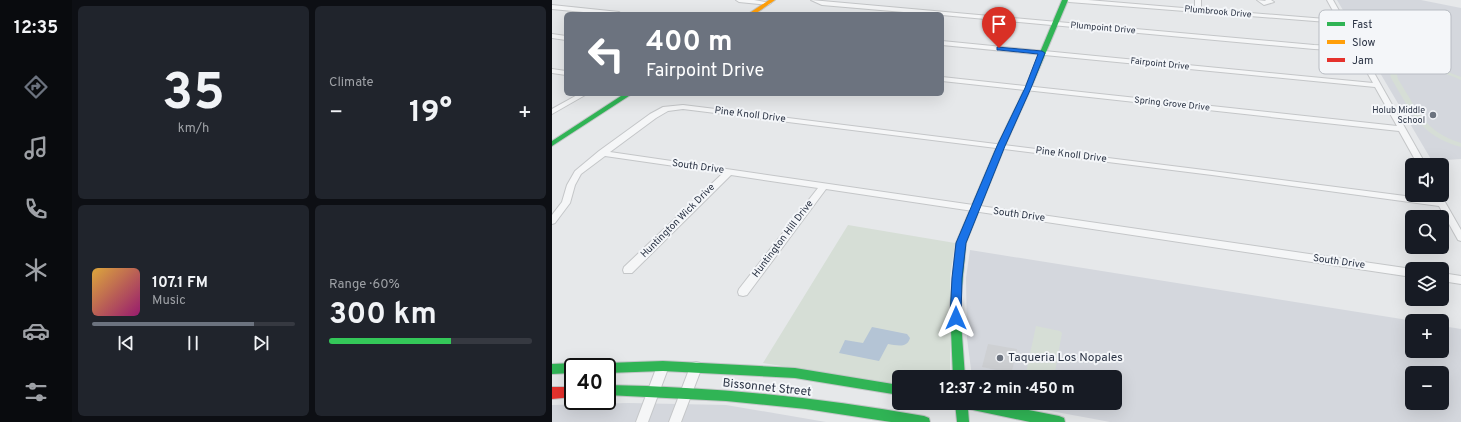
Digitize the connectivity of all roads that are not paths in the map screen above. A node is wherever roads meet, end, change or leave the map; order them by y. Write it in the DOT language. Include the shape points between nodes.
graph roads {
  1 [pos="739,0"];
  2 [pos="814,0"];
  3 [pos="1065,0"];
  4 [pos="1069,0"];
  5 [pos="1198,0"];
  6 [pos="1260,0"];
  7 [pos="1330,0"];
  8 [pos="770,1"];
  9 [pos="1131,2"];
  10 [pos="1267,2"];
  11 [pos="552,7"];
  12 [pos="1198,10"];
  13 [pos="1336,10"];
  14 [pos="600,12"];
  15 [pos="754,12"];
  16 [pos="924,12"];
  17 [pos="944,14"];
  18 [pos="1269,16"];
  19 [pos="1319,20"];
  20 [pos="1055,24"];
  21 [pos="552,36"];
  22 [pos="564,38"];
  23 [pos="944,43"];
  24 [pos="1319,47"];
  25 [pos="1042,53"];
  26 [pos="552,71"];
  27 [pos="564,73"];
  28 [pos="1371,74"];
  29 [pos="944,79"];
  30 [pos="1377,84"];
  31 [pos="1028,88"];
  32 [pos="580,96"];
  33 [pos="626,96"];
  34 [pos="552,112"];
  35 [pos="1402,129"];
  36 [pos="552,144"];
  37 [pos="1001,146"];
  38 [pos="602,153"];
  39 [pos="1418,158"];
  40 [pos="728,172"];
  41 [pos="824,186"];
  42 [pos="1442,204"];
  43 [pos="975,208"];
  44 [pos="552,221"];
  45 [pos="1461,238"];
  46 [pos="628,270"];
  47 [pos="1405,272"];
  48 [pos="1449,278"];
  49 [pos="1461,280"];
  50 [pos="743,292"];
  51 [pos="663,366"];
  52 [pos="696,367"];
  53 [pos="564,368"];
  54 [pos="616,368"];
  55 [pos="552,369"];
  56 [pos="960,370"];
  57 [pos="892,389"];
  58 [pos="616,390"];
  59 [pos="655,390"];
  60 [pos="688,391"];
  61 [pos="564,392"];
  62 [pos="552,393"];
  63 [pos="962,410"];
  64 [pos="1000,410"];
  65 [pos="642,422"];
  66 [pos="675,422"];
  67 [pos="924,422"];
  68 [pos="963,422"];
  69 [pos="1059,422"];
  1 -- 8 [label="street"];
  2 -- 16 [label="street, Plumpoint Drive" via="822,3"];
  3 -- 20 [label="street"];
  4 -- 9 [label="street, Plumbrook Drive"];
  5 -- 12 [label="street"];
  6 -- 10 [label="street"];
  7 -- 13 [label="street"];
  8 -- 15 [label="street"];
  9 -- 12 [label="street, Plumbrook Drive"];
  10 -- 18 [label="street"];
  11 -- 14 [label="street"];
  12 -- 18 [label="street, Plumbrook Drive"];
  17 -- 20 [label="street, Plumpoint Drive"];
  18 -- 19 [label="street, Plumbrook Drive"];
  20 -- 24 [label="street, Plumpoint Drive"];
  20 -- 25 [label="street"];
  21 -- 22 [label="street"];
  23 -- 25 [label="street, Fairpoint Drive"];
  25 -- 30 [label="street, Fairpoint Drive"];
  25 -- 31 [label="street"];
  26 -- 27 [label="street"];
  28 -- 30 [label="street"];
  29 -- 31 [label="street, Spring Grove Drive"];
  30 -- 35 [label="street"];
  31 -- 35 [label="street, Spring Grove Drive"];
  31 -- 37 [label="street"];
  32 -- 34 [label="street"];
  33 -- 36 [label="street"];
  35 -- 39 [label="street"];
  37 -- 38 [label="street, Pine Knoll Drive" via="683,107 666,109 653,116"];
  37 -- 42 [label="street, Pine Knoll Drive"];
  37 -- 43 [label="street"];
  38 -- 40 [label="street, South Drive"];
  38 -- 44 [label="street, Pine Knoll Drive" via="578,173 571,185 566,203"];
  40 -- 41 [label="street, South Drive"];
  40 -- 46 [label="street, Huntington Wick Drive"];
  41 -- 43 [label="street, South Drive"];
  41 -- 50 [label="street, Huntington Hill Drive"];
  42 -- 45 [label="street"];
  43 -- 47 [label="street, South Drive"];
  43 -- 56 [label="street" via="961,243 957,278 955,307"];
  48 -- 49 [label="street"];
  51 -- 52 [label="street, Bissonnet Street"];
  51 -- 54 [label="street, Bissonnet Street"];
  51 -- 59 [label="street"];
  52 -- 57 [label="street, Bissonnet Street" via="795,373"];
  52 -- 60 [label="street"];
  53 -- 55 [label="street"];
  58 -- 59 [label="street, Bissonnet Street"];
  59 -- 60 [label="street, Bissonnet Street"];
  59 -- 65 [label="street"];
  60 -- 66 [label="street"];
  60 -- 67 [label="street, Bissonnet Street" via="786,401"];
  61 -- 62 [label="street"];
  63 -- 68 [label="street"];
  64 -- 69 [label="street"];
}
